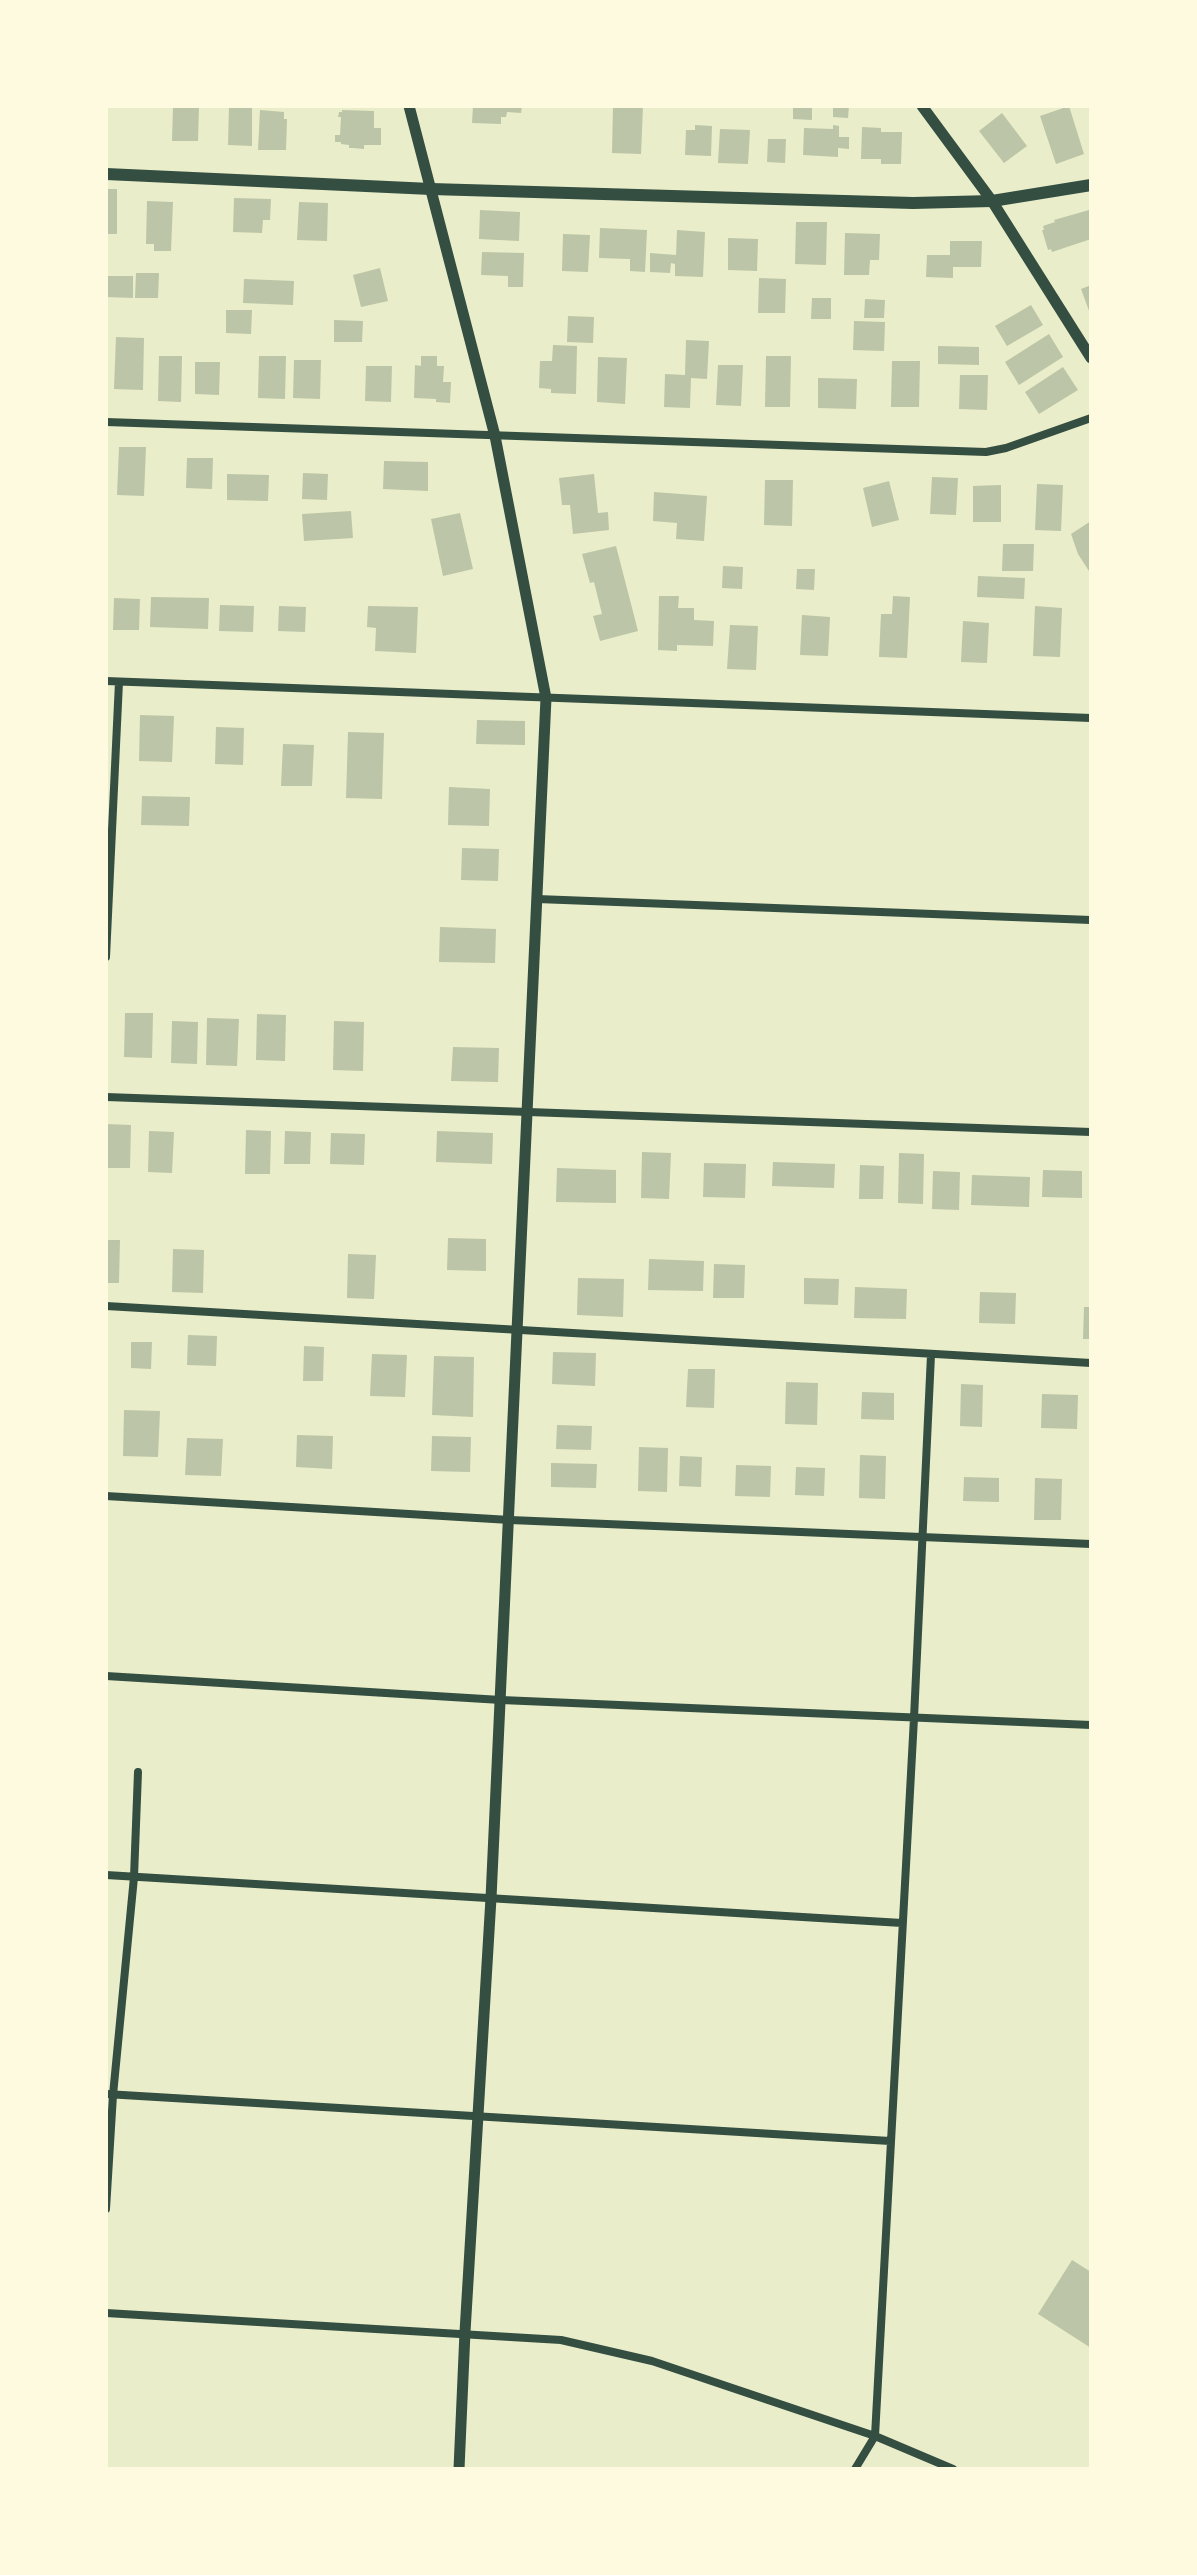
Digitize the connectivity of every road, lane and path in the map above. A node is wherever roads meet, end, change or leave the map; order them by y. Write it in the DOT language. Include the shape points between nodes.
graph roads {
  1 [pos="409,106"];
  2 [pos="922,106"];
  3 [pos="106,174"];
  4 [pos="1091,185"];
  5 [pos="431,189"];
  6 [pos="992,201"];
  7 [pos="1091,358"];
  8 [pos="1091,418"];
  9 [pos="106,422"];
  10 [pos="495,436"];
  11 [pos="106,681"];
  12 [pos="119,682"];
  13 [pos="546,698"];
  14 [pos="1091,718"];
  15 [pos="537,899"];
  16 [pos="1091,920"];
  17 [pos="106,957"];
  18 [pos="106,1097"];
  19 [pos="527,1112"];
  20 [pos="1091,1132"];
  21 [pos="106,1306"];
  22 [pos="518,1331"];
  23 [pos="931,1355"];
  24 [pos="1091,1363"];
  25 [pos="106,1496"];
  26 [pos="510,1520"];
  27 [pos="923,1537"];
  28 [pos="1091,1544"];
  29 [pos="106,1676"];
  30 [pos="501,1700"];
  31 [pos="914,1718"];
  32 [pos="1091,1725"];
  33 [pos="138,1772"];
  34 [pos="106,1875"];
  35 [pos="134,1877"];
  36 [pos="491,1898"];
  37 [pos="902,1923"];
  38 [pos="110,2095"];
  39 [pos="478,2117"];
  40 [pos="890,2141"];
  41 [pos="106,2209"];
  42 [pos="106,2313"];
  43 [pos="465,2332"];
  44 [pos="875,2436"];
  45 [pos="459,2469"];
  46 [pos="855,2469"];
  47 [pos="953,2469"];
  1 -- 5 [label="street"];
  2 -- 6 [label="street"];
  3 -- 5 [label="main road"];
  4 -- 6 [label="main road"];
  5 -- 6 [label="main road"];
  5 -- 10 [label="street"];
  6 -- 7 [label="street"];
  8 -- 10 [label="street" via="986,452"];
  9 -- 10 [label="street"];
  10 -- 13 [label="street"];
  11 -- 12 [label="street"];
  12 -- 13 [label="street"];
  12 -- 17 [label="street"];
  13 -- 14 [label="street"];
  13 -- 15 [label="street"];
  15 -- 16 [label="street"];
  15 -- 19 [label="street"];
  18 -- 19 [label="street"];
  19 -- 20 [label="street"];
  19 -- 22 [label="street"];
  21 -- 22 [label="street"];
  22 -- 23 [label="street"];
  22 -- 26 [label="street"];
  23 -- 24 [label="street"];
  23 -- 27 [label="street"];
  25 -- 26 [label="street"];
  26 -- 27 [label="street"];
  26 -- 30 [label="street"];
  27 -- 28 [label="street"];
  27 -- 31 [label="street"];
  29 -- 30 [label="street"];
  30 -- 31 [label="street"];
  30 -- 36 [label="street"];
  31 -- 32 [label="street"];
  31 -- 37 [label="street"];
  33 -- 35 [label="street"];
  34 -- 35 [label="street"];
  35 -- 36 [label="street"];
  35 -- 38 [label="street"];
  36 -- 37 [label="street"];
  36 -- 39 [label="street"];
  37 -- 40 [label="street"];
  38 -- 39 [label="street"];
  38 -- 41 [label="street"];
  39 -- 40 [label="street"];
  39 -- 43 [label="street"];
  40 -- 44 [label="street"];
  42 -- 43 [label="street"];
  43 -- 44 [label="street" via="561,2340 652,2361"];
  43 -- 45 [label="street"];
  44 -- 46 [label="street"];
  44 -- 47 [label="street"];
}
